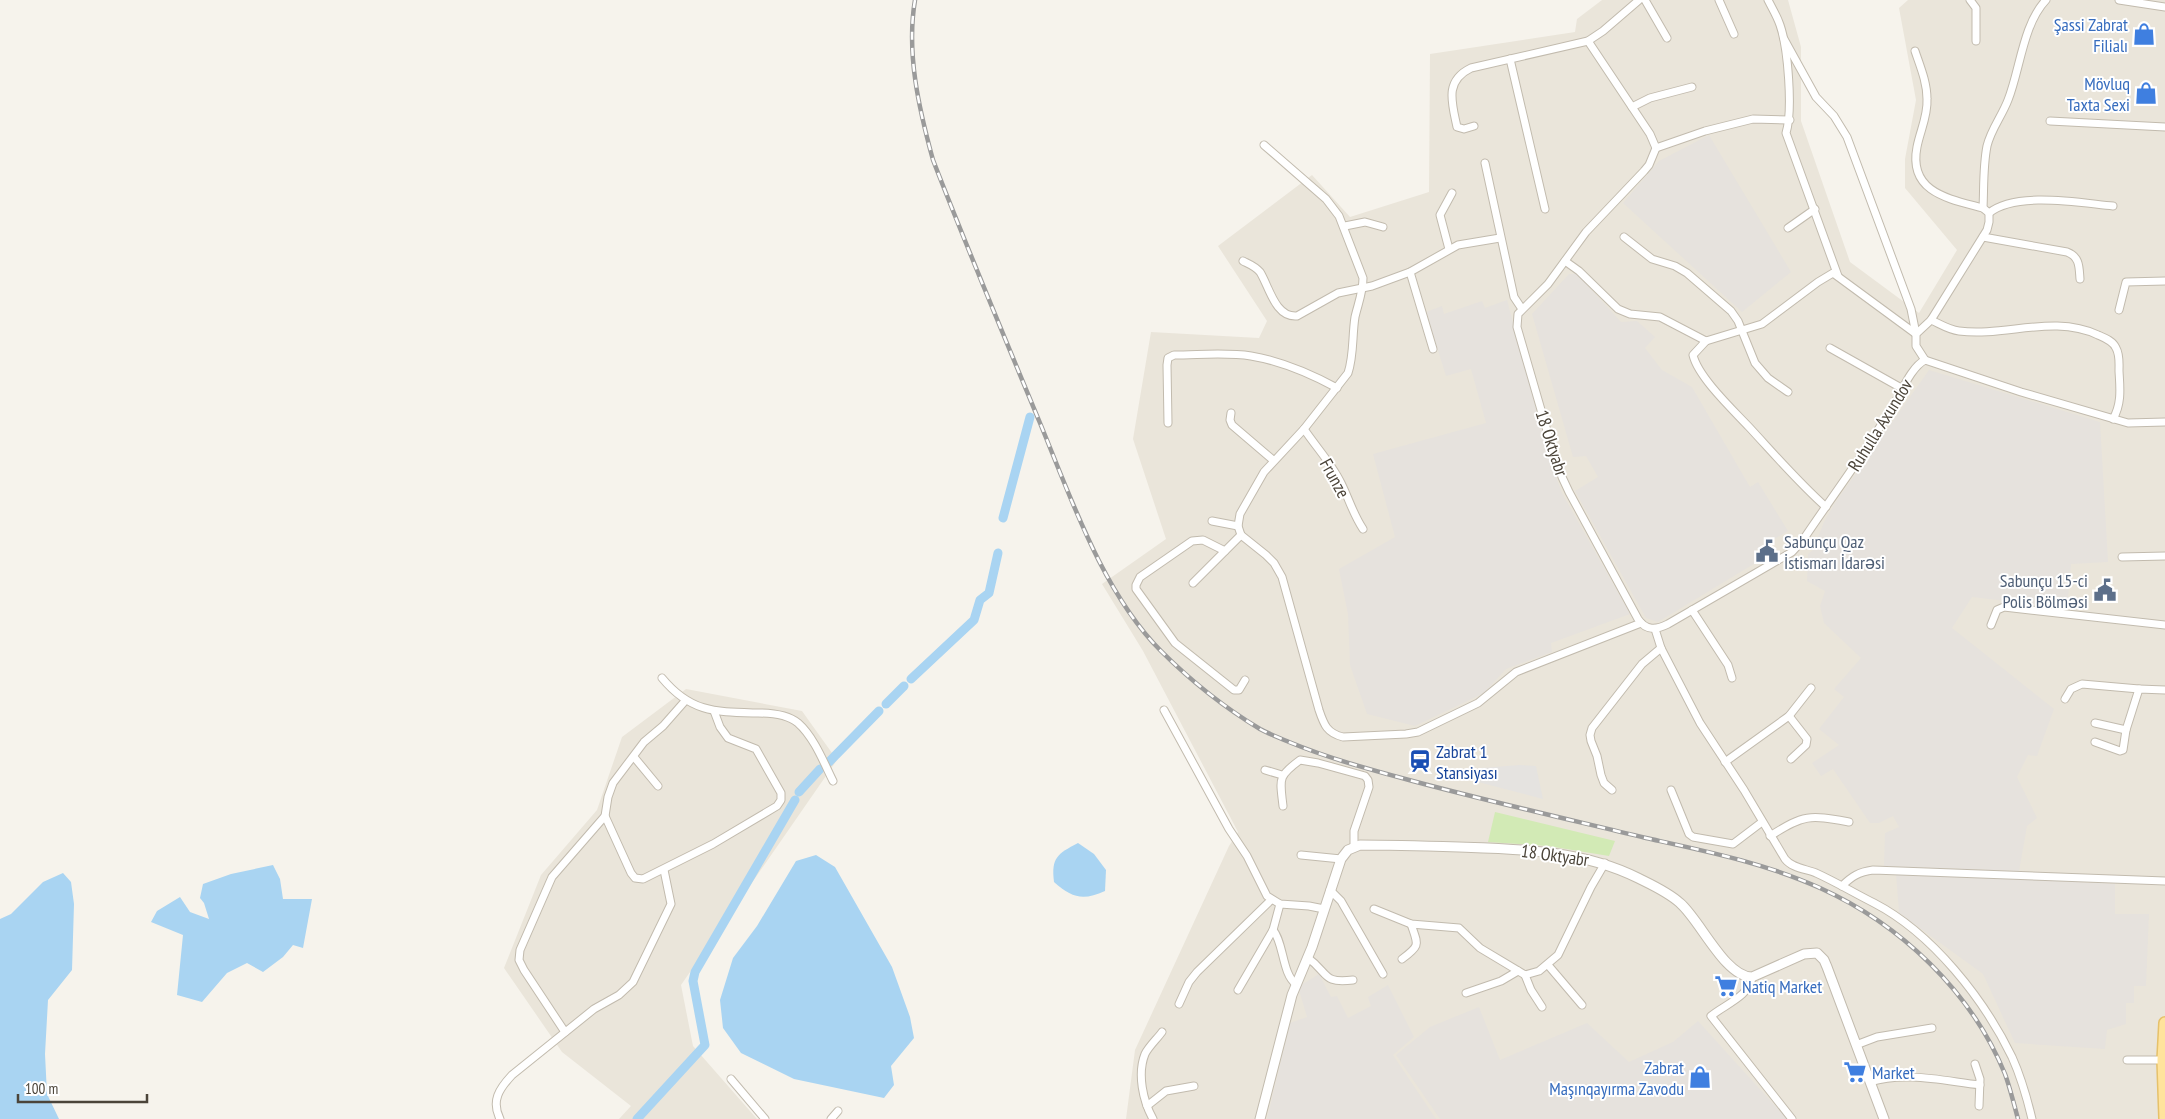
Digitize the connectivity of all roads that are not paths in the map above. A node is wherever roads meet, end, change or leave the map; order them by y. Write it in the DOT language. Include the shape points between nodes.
graph roads {
  1 [pos="1639,0"];
  2 [pos="1645,0"];
  3 [pos="1719,0"];
  4 [pos="1768,0"];
  5 [pos="1970,0"];
  6 [pos="2046,0"];
  7 [pos="2119,0"];
  8 [pos="2165,8"];
  9 [pos="1734,34"];
  10 [pos="1667,38"];
  11 [pos="1784,39"];
  12 [pos="1588,41"];
  13 [pos="1976,41"];
  14 [pos="1915,51"];
  15 [pos="1510,59"];
  16 [pos="1692,87"];
  17 [pos="1632,107"];
  18 [pos="1790,120"];
  19 [pos="2050,121"];
  20 [pos="1474,126"];
  21 [pos="2165,127"];
  22 [pos="1264,145"];
  23 [pos="1656,148"];
  24 [pos="1485,163"];
  25 [pos="1452,193"];
  26 [pos="2114,206"];
  27 [pos="1983,208"];
  28 [pos="1546,209"];
  29 [pos="1815,209"];
  30 [pos="1989,213"];
  31 [pos="1345,226"];
  32 [pos="1383,228"];
  33 [pos="1788,228"];
  34 [pos="1624,237"];
  35 [pos="1983,237"];
  36 [pos="1500,238"];
  37 [pos="1449,249"];
  38 [pos="1243,261"];
  39 [pos="1565,261"];
  40 [pos="1410,272"];
  41 [pos="1838,276"];
  42 [pos="2080,279"];
  43 [pos="2165,281"];
  44 [pos="1363,288"];
  45 [pos="1522,309"];
  46 [pos="2119,310"];
  47 [pos="1931,320"];
  48 [pos="1742,330"];
  49 [pos="1916,334"];
  50 [pos="1706,341"];
  51 [pos="1830,348"];
  52 [pos="1433,349"];
  53 [pos="1925,360"];
  54 [pos="1337,388"];
  55 [pos="1903,389"];
  56 [pos="1788,392"];
  57 [pos="1231,413"];
  58 [pos="2113,419"];
  59 [pos="2165,422"];
  60 [pos="1168,423"];
  61 [pos="1304,429"];
  62 [pos="1273,460"];
  63 [pos="1826,506"];
  64 [pos="1212,521"];
  65 [pos="1238,526"];
  66 [pos="1363,529"];
  67 [pos="1241,535"];
  68 [pos="1225,551"];
  69 [pos="2165,556"];
  70 [pos="2122,557"];
  71 [pos="1193,583"];
  72 [pos="1692,610"];
  73 [pos="1641,623"];
  74 [pos="1991,625"];
  75 [pos="2165,625"];
  76 [pos="1655,629"];
  77 [pos="1661,648"];
  78 [pos="662,678"];
  79 [pos="1732,678"];
  80 [pos="1245,680"];
  81 [pos="1811,688"];
  82 [pos="2139,689"];
  83 [pos="2165,690"];
  84 [pos="2065,699"];
  85 [pos="685,701"];
  86 [pos="1164,710"];
  87 [pos="714,711"];
  88 [pos="1789,716"];
  89 [pos="2095,723"];
  90 [pos="2126,730"];
  91 [pos="2095,742"];
  92 [pos="634,757"];
  93 [pos="1791,759"];
  94 [pos="1725,762"];
  95 [pos="1265,770"];
  96 [pos="1282,775"];
  97 [pos="833,782"];
  98 [pos="658,786"];
  99 [pos="1612,790"];
  100 [pos="1671,790"];
  101 [pos="1283,806"];
  102 [pos="605,816"];
  103 [pos="1762,822"];
  104 [pos="1849,822"];
  105 [pos="1770,836"];
  106 [pos="1354,847"];
  107 [pos="1301,855"];
  108 [pos="1341,859"];
  109 [pos="1605,863"];
  110 [pos="664,870"];
  111 [pos="2165,881"];
  112 [pos="1842,886"];
  113 [pos="1330,890"];
  114 [pos="1271,900"];
  115 [pos="1280,904"];
  116 [pos="1324,909"];
  117 [pos="1374,909"];
  118 [pos="1411,924"];
  119 [pos="1273,930"];
  120 [pos="1308,958"];
  121 [pos="1402,959"];
  122 [pos="1548,965"];
  123 [pos="1522,973"];
  124 [pos="1383,974"];
  125 [pos="1752,977"];
  126 [pos="1353,980"];
  127 [pos="1296,984"];
  128 [pos="1238,990"];
  129 [pos="1466,993"];
  130 [pos="1179,1004"];
  131 [pos="1582,1005"];
  132 [pos="1542,1007"];
  133 [pos="2165,1023"];
  134 [pos="1932,1028"];
  135 [pos="565,1032"];
  136 [pos="1162,1032"];
  137 [pos="1856,1045"];
  138 [pos="2127,1060"];
  139 [pos="2163,1060"];
  140 [pos="1975,1064"];
  141 [pos="731,1079"];
  142 [pos="1870,1082"];
  143 [pos="1980,1085"];
  144 [pos="1194,1086"];
  145 [pos="1146,1106"];
  146 [pos="1979,1106"];
  147 [pos="838,1111"];
  148 [pos="2165,1118"];
  149 [pos="500,1119"];
  150 [pos="765,1119"];
  151 [pos="831,1119"];
  152 [pos="1153,1119"];
  153 [pos="1260,1119"];
  154 [pos="1792,1119"];
  155 [pos="1884,1119"];
  156 [pos="2032,1119"];
  1 -- 12 [label="street"];
  2 -- 10 [label="street"];
  3 -- 9 [label="street"];
  4 -- 11 [label="street"];
  5 -- 13 [label="street" via="1976,8"];
  6 -- 27 [label="street" via="2030,27 2007,103 1989,138"];
  7 -- 8 [label="street"];
  11 -- 18 [label="street"];
  11 -- 49 [label="street" via="1816,97 1834,116 1847,137 1911,309"];
  12 -- 15 [label="street"];
  12 -- 17 [label="street"];
  14 -- 27 [label="street" via="1927,99 1917,148 1920,179 1938,195"];
  15 -- 20 [label="street" via="1471,68 1459,75 1453,84 1451,95 1457,127 1464,130"];
  15 -- 28 [label="street"];
  16 -- 17 [label="street" via="1650,98"];
  17 -- 23 [label="street"];
  18 -- 23 [label="street" via="1753,119"];
  18 -- 29 [label="street" via="1786,133"];
  19 -- 21 [label="street"];
  22 -- 31 [label="street" via="1326,199"];
  23 -- 39 [label="street" via="1649,165 1586,232"];
  24 -- 36 [label="street"];
  25 -- 37 [label="street" via="1440,215"];
  26 -- 30 [label="street" via="2043,201 2010,203"];
  27 -- 30 [label="street"];
  29 -- 33 [label="street"];
  29 -- 41 [label="street"];
  30 -- 35 [label="street" via="1990,222"];
  31 -- 32 [label="street" via="1365,222"];
  31 -- 44 [label="street" via="1364,278"];
  34 -- 48 [label="street" via="1652,259 1676,266 1698,281 1731,311"];
  35 -- 42 [label="street" via="2075,255"];
  35 -- 47 [label="street"];
  36 -- 37 [label="street"];
  36 -- 45 [label="street" via="1514,297"];
  37 -- 40 [label="street"];
  38 -- 44 [label="street" via="1259,271 1276,303 1286,314 1293,316 1338,293"];
  39 -- 45 [label="street" via="1548,284"];
  39 -- 50 [label="street" via="1618,309 1630,314 1660,317"];
  40 -- 44 [label="street"];
  40 -- 52 [label="street"];
  41 -- 48 [label="street" via="1833,273 1762,324"];
  41 -- 49 [label="street"];
  43 -- 46 [label="street" via="2126,282"];
  44 -- 54 [label="street" via="1355,318 1351,364"];
  45 -- 73 [label="street, 18 Oktyabr" via="1518,314 1517,327 1562,477"];
  47 -- 49 [label="street"];
  47 -- 58 [label="street" via="1966,332 2075,326 2108,339 2118,350 2119,358 2120,400"];
  48 -- 50 [label="street"];
  48 -- 56 [label="street" via="1754,364"];
  49 -- 53 [label="street" via="1916,346"];
  50 -- 63 [label="street" via="1693,355 1714,390 1800,484"];
  51 -- 55 [label="street"];
  53 -- 55 [label="street, Ruhulla Axundov" via="1918,365"];
  53 -- 58 [label="street, Ruhulla Axundov"];
  54 -- 60 [label="street" via="1303,372 1252,356 1174,355 1168,358 1167,365"];
  54 -- 61 [label="street"];
  55 -- 63 [label="street, Ruhulla Axundov" via="1877,434"];
  57 -- 62 [label="street" via="1232,425"];
  58 -- 59 [label="street, Ruhulla Axundov" via="2128,423"];
  61 -- 62 [label="street"];
  61 -- 66 [label="street, Frunze" via="1334,470 1352,513"];
  62 -- 65 [label="street" via="1240,514"];
  63 -- 72 [label="street, Ruhulla Axundov" via="1792,552"];
  64 -- 65 [label="street"];
  65 -- 67 [label="street"];
  67 -- 68 [label="street"];
  67 -- 73 [label="street" via="1279,569 1324,723 1327,730 1343,737 1418,732 1478,703 1516,672"];
  68 -- 71 [label="street"];
  68 -- 80 [label="street" via="1203,540 1192,541 1140,577 1136,590 1175,643 1234,690 1239,690"];
  69 -- 70 [label="street"];
  72 -- 76 [label="street, Ruhulla Axundov"];
  72 -- 79 [label="street" via="1728,665"];
  73 -- 76 [label="street"];
  74 -- 75 [label="street" via="1998,610 2004,607"];
  76 -- 77 [label="street"];
  77 -- 94 [label="street" via="1696,716"];
  77 -- 99 [label="street" via="1642,664 1592,728 1590,735 1601,775"];
  78 -- 85 [label="street"];
  81 -- 88 [label="street"];
  82 -- 83 [label="street"];
  82 -- 84 [label="street" via="2082,684 2071,689"];
  82 -- 90 [label="street"];
  85 -- 87 [label="street"];
  85 -- 92 [label="street" via="644,742"];
  86 -- 114 [label="street"];
  87 -- 97 [label="street" via="769,713 797,722 816,748"];
  87 -- 110 [label="street" via="728,738 756,748 781,793 781,800 777,806 745,826"];
  88 -- 93 [label="street" via="1807,739 1806,745"];
  88 -- 94 [label="street"];
  89 -- 90 [label="street"];
  90 -- 91 [label="street" via="2123,750"];
  92 -- 98 [label="street"];
  92 -- 102 [label="street" via="610,790"];
  94 -- 103 [label="street"];
  95 -- 96 [label="street"];
  96 -- 101 [label="street"];
  96 -- 106 [label="street" via="1300,760 1306,760 1367,778 1369,787 1354,831"];
  100 -- 103 [label="street" via="1693,837 1734,844"];
  102 -- 110 [label="street" via="635,878 643,879"];
  102 -- 135 [label="street" via="552,878 520,950 519,960 524,970"];
  103 -- 105 [label="street"];
  104 -- 105 [label="street" via="1807,817 1797,819"];
  105 -- 112 [label="street" via="1788,863"];
  106 -- 108 [label="street"];
  106 -- 109 [label="street, 18 Oktyabr" via="1385,845 1554,852"];
  107 -- 108 [label="street"];
  108 -- 113 [label="street"];
  109 -- 122 [label="street" via="1558,955"];
  109 -- 125 [label="street, 18 Oktyabr" via="1681,903 1730,966 1740,974"];
  110 -- 135 [label="street" via="670,904 639,972 626,990"];
  111 -- 112 [label="street" via="1873,870 1854,874"];
  112 -- 156 [label="street" via="1907,923 1969,989 2012,1056"];
  113 -- 116 [label="street"];
  113 -- 124 [label="street" via="1341,901"];
  114 -- 115 [label="street"];
  114 -- 130 [label="street" via="1197,972"];
  115 -- 116 [label="street"];
  115 -- 119 [label="street"];
  116 -- 120 [label="street"];
  117 -- 118 [label="street"];
  118 -- 121 [label="street" via="1418,944"];
  118 -- 123 [label="street" via="1459,928 1480,948"];
  119 -- 127 [label="street" via="1290,977"];
  119 -- 128 [label="street"];
  120 -- 126 [label="street" via="1328,978 1337,982"];
  120 -- 127 [label="street"];
  122 -- 123 [label="street" via="1540,971"];
  122 -- 131 [label="street"];
  123 -- 129 [label="street"];
  123 -- 132 [label="street"];
  125 -- 137 [label="street" via="1804,954 1817,953 1827,966"];
  125 -- 154 [label="street" via="1745,992 1711,1016"];
  127 -- 153 [label="street"];
  133 -- 139 [label="main road"];
  134 -- 137 [label="street" via="1877,1037"];
  135 -- 149 [label="street" via="502,1086 495,1100"];
  136 -- 145 [label="street" via="1146,1052 1144,1060"];
  137 -- 142 [label="street"];
  138 -- 139 [label="street"];
  139 -- 148 [label="main road"];
  140 -- 143 [label="street"];
  141 -- 150 [label="street"];
  142 -- 143 [label="street" via="1904,1077"];
  142 -- 155 [label="street"];
  143 -- 146 [label="street"];
  144 -- 145 [label="street" via="1166,1091"];
  145 -- 152 [label="street"];
  147 -- 151 [label="street"];
}
